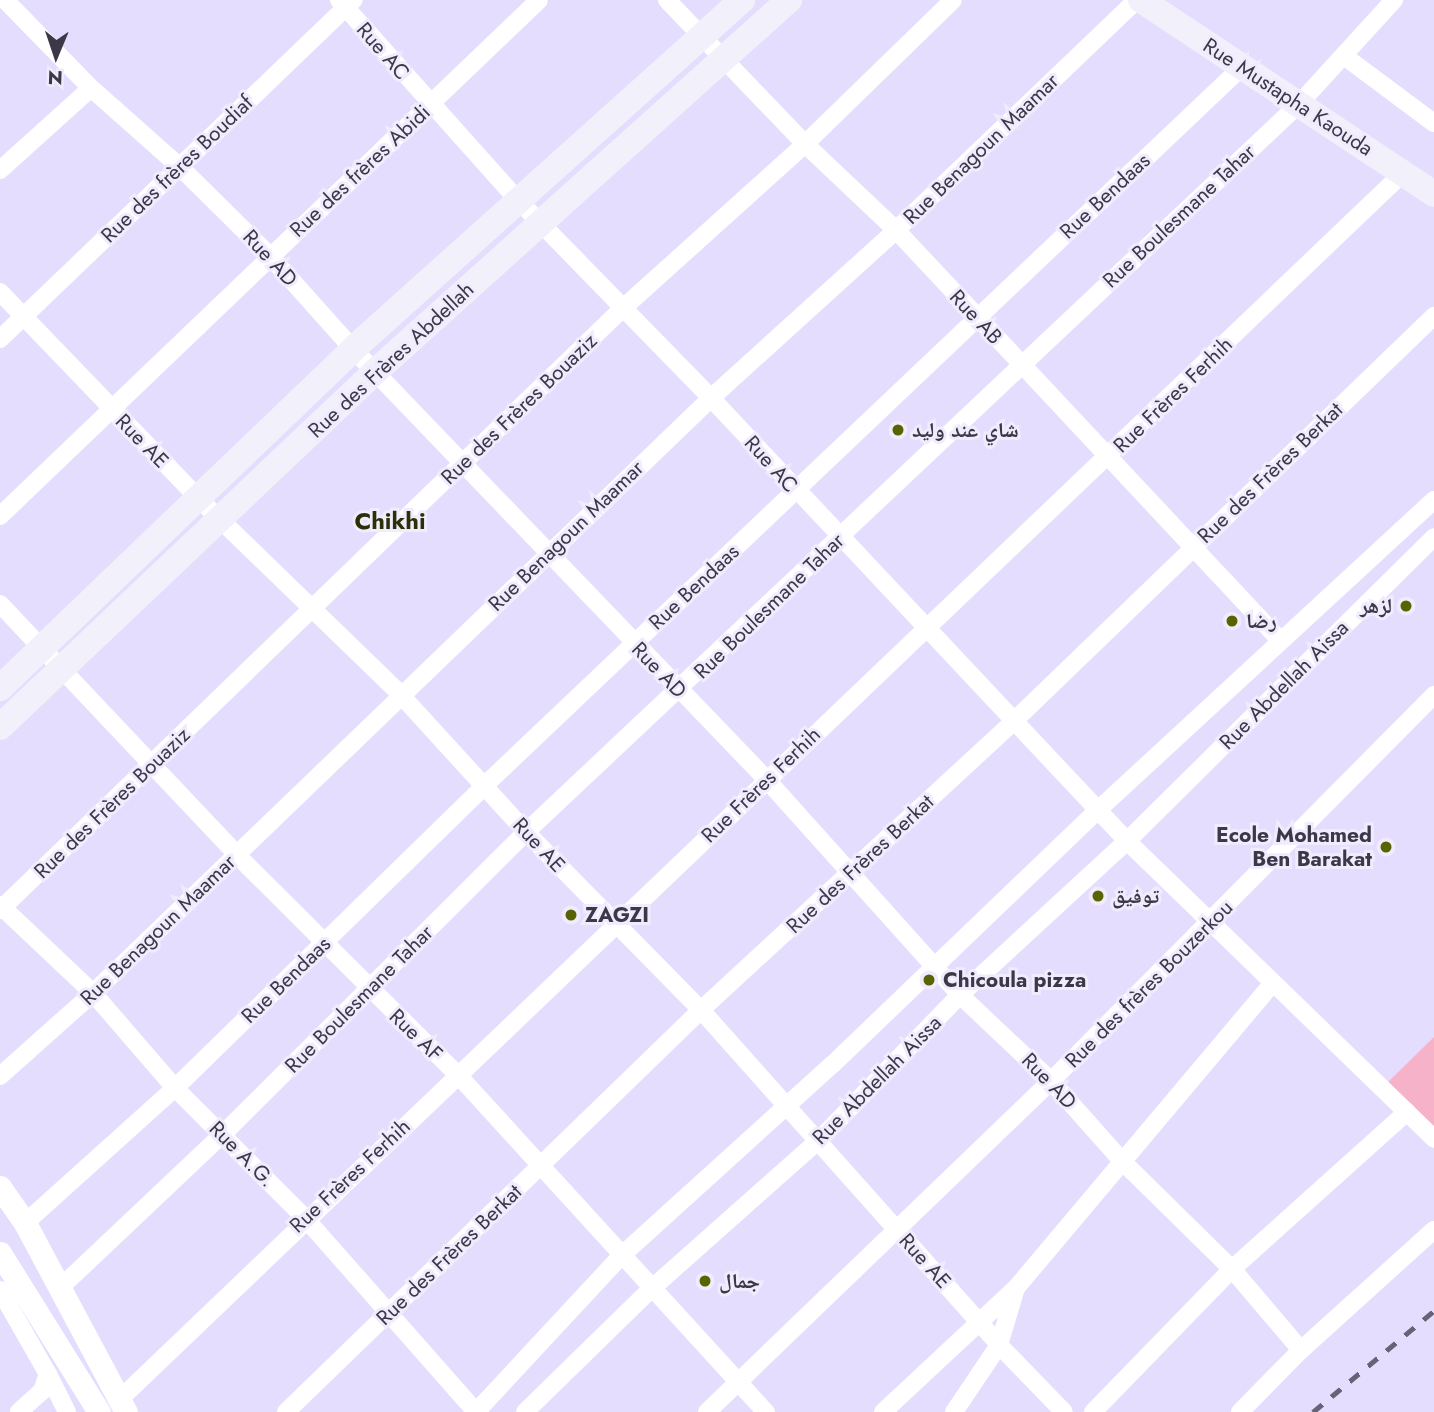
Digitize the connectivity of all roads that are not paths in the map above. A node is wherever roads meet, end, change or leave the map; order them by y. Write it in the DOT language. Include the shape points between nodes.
graph roads {
  1 [pos="5,0"];
  2 [pos="539,0"];
  3 [pos="667,0"];
  4 [pos="742,0"];
  5 [pos="789,0"];
  6 [pos="953,0"];
  7 [pos="1139,0"];
  8 [pos="1394,0"];
  9 [pos="346,3"];
  10 [pos="702,37"];
  11 [pos="1344,56"];
  12 [pos="725,59"];
  13 [pos="1242,67"];
  14 [pos="91,88"];
  15 [pos="1299,104"];
  16 [pos="430,105"];
  17 [pos="1434,123"];
  18 [pos="805,144"];
  19 [pos="180,166"];
  20 [pos="0,170"];
  21 [pos="1403,173"];
  22 [pos="1434,194"];
  23 [pos="517,199"];
  24 [pos="540,223"];
  25 [pos="897,230"];
  26 [pos="269,255"];
  27 [pos="0,292"];
  28 [pos="622,309"];
  29 [pos="24,315"];
  30 [pos="1434,316"];
  31 [pos="974,318"];
  32 [pos="0,338"];
  33 [pos="353,349"];
  34 [pos="1020,364"];
  35 [pos="377,370"];
  36 [pos="712,398"];
  37 [pos="110,408"];
  38 [pos="1110,457"];
  39 [pos="463,463"];
  40 [pos="796,491"];
  41 [pos="198,498"];
  42 [pos="1434,500"];
  43 [pos="0,516"];
  44 [pos="222,520"];
  45 [pos="1434,537"];
  46 [pos="840,539"];
  47 [pos="1192,547"];
  48 [pos="549,552"];
  49 [pos="0,604"];
  50 [pos="310,609"];
  51 [pos="926,628"];
  52 [pos="1280,640"];
  53 [pos="634,644"];
  54 [pos="41,649"];
  55 [pos="61,670"];
  56 [pos="0,688"];
  57 [pos="679,692"];
  58 [pos="400,694"];
  59 [pos="1434,695"];
  60 [pos="1016,719"];
  61 [pos="0,727"];
  62 [pos="154,764"];
  63 [pos="767,780"];
  64 [pos="484,786"];
  65 [pos="1098,810"];
  66 [pos="526,832"];
  67 [pos="1127,841"];
  68 [pos="237,855"];
  69 [pos="852,871"];
  70 [pos="1,908"];
  71 [pos="1211,922"];
  72 [pos="614,924"];
  73 [pos="324,942"];
  74 [pos="933,966"];
  75 [pos="1273,983"];
  76 [pos="369,989"];
  77 [pos="93,993"];
  78 [pos="960,995"];
  79 [pos="701,1010"];
  80 [pos="458,1075"];
  81 [pos="0,1076"];
  82 [pos="1051,1081"];
  83 [pos="175,1088"];
  84 [pos="786,1105"];
  85 [pos="1407,1112"];
  86 [pos="223,1134"];
  87 [pos="1434,1139"];
  88 [pos="818,1141"];
  89 [pos="1122,1161"];
  90 [pos="539,1167"];
  91 [pos="0,1187"];
  92 [pos="305,1218"];
  93 [pos="25,1223"];
  94 [pos="897,1229"];
  95 [pos="1434,1230"];
  96 [pos="0,1253"];
  97 [pos="621,1256"];
  98 [pos="1232,1269"];
  99 [pos="61,1287"];
  100 [pos="1016,1288"];
  101 [pos="0,1290"];
  102 [pos="649,1290"];
  103 [pos="390,1313"];
  104 [pos="978,1321"];
  105 [pos="999,1345"];
  106 [pos="1301,1350"];
  107 [pos="48,1374"];
  108 [pos="739,1383"];
  109 [pos="123,1405"];
  110 [pos="19,1412"];
  111 [pos="66,1412"];
  112 [pos="99,1412"];
  113 [pos="286,1412"];
  114 [pos="476,1412"];
  115 [pos="525,1412"];
  116 [pos="707,1412"];
  117 [pos="766,1412"];
  118 [pos="883,1412"];
  119 [pos="954,1412"];
  120 [pos="1064,1412"];
  121 [pos="1093,1412"];
  122 [pos="1240,1412"];
  1 -- 14 [label="street, Rue AD"];
  2 -- 16 [label="street, Rue des frères Abidi"];
  3 -- 10 [label="street, Rue AB"];
  4 -- 10 [label="main road, Rue des Frères Abdellah"];
  5 -- 12 [label="main road, Rue des Frères Abdellah"];
  6 -- 18 [label="street, Rue des Frères Bouaziz"];
  7 -- 13 [label="main road, Rue Mustapha Kaouda"];
  7 -- 25 [label="street, Rue Benagoun Maamar"];
  8 -- 11 [label="street, Rue Boulesmane Tahar"];
  9 -- 16 [label="street, Rue AC"];
  9 -- 19 [label="street, Rue des frères Boudiaf"];
  10 -- 12 [label="street, Rue AB"];
  10 -- 23 [label="main road, Rue des Frères Abdellah"];
  11 -- 15 [label="street, Rue Boulesmane Tahar"];
  11 -- 17 [label="street"];
  12 -- 18 [label="street, Rue AB"];
  12 -- 24 [label="main road, Rue des Frères Abdellah"];
  13 -- 15 [label="main road, Rue Mustapha Kaouda"];
  13 -- 31 [label="street, Rue Bendaas"];
  14 -- 19 [label="street, Rue AD"];
  14 -- 20 [label="street"];
  15 -- 21 [label="main road, Rue Mustapha Kaouda"];
  15 -- 34 [label="street, Rue Boulesmane Tahar"];
  16 -- 23 [label="street, Rue AC"];
  16 -- 26 [label="street, Rue des frères Abidi"];
  18 -- 25 [label="street, Rue AB"];
  18 -- 28 [label="street, Rue des Frères Bouaziz"];
  19 -- 26 [label="street, Rue AD"];
  19 -- 29 [label="street, Rue des frères Boudiaf"];
  21 -- 22 [label="main road, Rue Mustapha Kaouda"];
  21 -- 38 [label="street, Rue Frères Ferhih"];
  23 -- 24 [label="street, Rue AC"];
  23 -- 33 [label="main road, Rue des Frères Abdellah"];
  24 -- 28 [label="street, Rue AC"];
  24 -- 35 [label="main road, Rue des Frères Abdellah"];
  25 -- 31 [label="street, Rue AB"];
  25 -- 36 [label="street, Rue Benagoun Maamar"];
  26 -- 33 [label="street, Rue AD"];
  26 -- 37 [label="street, Rue des frères Abidi"];
  27 -- 29 [label="street, Rue AE"];
  28 -- 36 [label="street, Rue AC"];
  28 -- 39 [label="street, Rue des Frères Bouaziz"];
  29 -- 32 [label="street, Rue des frères Boudiaf"];
  29 -- 37 [label="street, Rue AE"];
  30 -- 47 [label="street, Rue des Frères Berkat"];
  31 -- 34 [label="street, Rue AB"];
  31 -- 40 [label="street, Rue Bendaas"];
  33 -- 35 [label="street, Rue AD"];
  33 -- 41 [label="main road, Rue des Frères Abdellah"];
  34 -- 38 [label="street, Rue AB"];
  34 -- 46 [label="street, Rue Boulesmane Tahar"];
  35 -- 39 [label="street, Rue AD"];
  35 -- 44 [label="main road, Rue des Frères Abdellah"];
  36 -- 40 [label="street, Rue AC"];
  36 -- 48 [label="street, Rue Benagoun Maamar"];
  37 -- 41 [label="street, Rue AE"];
  37 -- 43 [label="street, Rue des frères Abidi"];
  38 -- 47 [label="street, Rue AB"];
  38 -- 51 [label="street, Rue Frères Ferhih"];
  39 -- 48 [label="street, Rue AD"];
  39 -- 50 [label="street, Rue des Frères Bouaziz"];
  40 -- 46 [label="street, Rue AC"];
  40 -- 53 [label="street, Rue Bendaas"];
  41 -- 44 [label="street, Rue AE"];
  41 -- 54 [label="main road, Rue des Frères Abdellah"];
  42 -- 52 [label="street"];
  44 -- 50 [label="street, Rue AE"];
  44 -- 55 [label="main road, Rue des Frères Abdellah"];
  45 -- 67 [label="street, Rue Abdellah Aissa"];
  46 -- 51 [label="street, Rue AC"];
  46 -- 57 [label="street, Rue Boulesmane Tahar"];
  47 -- 52 [label="street, Rue AB"];
  47 -- 60 [label="street, Rue des Frères Berkat"];
  48 -- 53 [label="street, Rue AD"];
  48 -- 58 [label="street, Rue Benagoun Maamar"];
  49 -- 54 [label="street, Rue AF"];
  50 -- 58 [label="street, Rue AE"];
  50 -- 62 [label="street, Rue des Frères Bouaziz"];
  51 -- 60 [label="street, Rue AC"];
  51 -- 63 [label="street, Rue Frères Ferhih"];
  52 -- 65 [label="street"];
  53 -- 57 [label="street, Rue AD"];
  53 -- 64 [label="street, Rue Bendaas"];
  54 -- 55 [label="street, Rue AF"];
  54 -- 56 [label="main road, Rue des Frères Abdellah"];
  55 -- 61 [label="main road, Rue des Frères Abdellah"];
  55 -- 62 [label="street, Rue AF"];
  57 -- 63 [label="street, Rue AD"];
  57 -- 66 [label="street, Rue Boulesmane Tahar"];
  58 -- 64 [label="street, Rue AE"];
  58 -- 68 [label="street, Rue Benagoun Maamar"];
  59 -- 71 [label="street, Rue des frères Bouzerkou"];
  60 -- 65 [label="street, Rue AC"];
  60 -- 69 [label="street, Rue des Frères Berkat"];
  62 -- 68 [label="street, Rue AF"];
  62 -- 70 [label="street, Rue des Frères Bouaziz"];
  63 -- 69 [label="street, Rue AD"];
  63 -- 72 [label="street, Rue Frères Ferhih"];
  64 -- 66 [label="street, Rue AE"];
  64 -- 73 [label="street, Rue Bendaas"];
  65 -- 67 [label="street, Rue AC"];
  65 -- 74 [label="street" via="991,916"];
  66 -- 72 [label="street, Rue AE"];
  66 -- 76 [label="street, Rue Boulesmane Tahar"];
  67 -- 71 [label="street, Rue AC"];
  67 -- 78 [label="street, Rue Abdellah Aissa"];
  68 -- 73 [label="street, Rue AF"];
  68 -- 77 [label="street, Rue Benagoun Maamar"];
  69 -- 74 [label="street, Rue AD"];
  69 -- 79 [label="street, Rue des Frères Berkat"];
  70 -- 77 [label="street, Rue A.G."];
  71 -- 75 [label="street, Rue AC"];
  71 -- 82 [label="street, Rue des frères Bouzerkou"];
  72 -- 79 [label="street, Rue AE"];
  72 -- 80 [label="street, Rue Frères Ferhih"];
  73 -- 76 [label="street, Rue AF"];
  73 -- 83 [label="street, Rue Bendaas"];
  74 -- 78 [label="street, Rue AD"];
  74 -- 84 [label="street"];
  75 -- 85 [label="street, Rue AC"];
  75 -- 89 [label="street"];
  76 -- 80 [label="street, Rue AF"];
  76 -- 86 [label="street, Rue Boulesmane Tahar"];
  77 -- 81 [label="street, Rue Benagoun Maamar"];
  77 -- 83 [label="street, Rue A.G."];
  78 -- 82 [label="street, Rue AD"];
  78 -- 88 [label="street, Rue Abdellah Aissa"];
  79 -- 84 [label="street, Rue AE"];
  79 -- 90 [label="street, Rue des Frères Berkat"];
  80 -- 90 [label="street, Rue AF"];
  80 -- 92 [label="street, Rue Frères Ferhih"];
  82 -- 89 [label="street, Rue AD"];
  82 -- 94 [label="street, Rue des frères Bouzerkou"];
  83 -- 86 [label="street, Rue A.G."];
  83 -- 93 [label="street, Rue Bendaas"];
  84 -- 88 [label="street, Rue AE"];
  84 -- 97 [label="street"];
  85 -- 87 [label="street, Rue AC"];
  85 -- 98 [label="street"];
  86 -- 92 [label="street, Rue A.G."];
  86 -- 99 [label="street, Rue Boulesmane Tahar"];
  88 -- 94 [label="street, Rue AE"];
  88 -- 102 [label="street, Rue Abdellah Aissa"];
  89 -- 98 [label="street, Rue AD"];
  89 -- 100 [label="street"];
  90 -- 97 [label="street, Rue AF"];
  90 -- 103 [label="street, Rue des Frères Berkat"];
  91 -- 93 [label="street"];
  92 -- 103 [label="street, Rue A.G."];
  92 -- 109 [label="street, Rue Frères Ferhih"];
  93 -- 99 [label="street"];
  94 -- 104 [label="street, Rue AE"];
  94 -- 108 [label="street, Rue des frères Bouzerkou"];
  95 -- 106 [label="street"];
  96 -- 112 [label="street"];
  97 -- 102 [label="street, Rue AF"];
  97 -- 114 [label="street"];
  98 -- 106 [label="street, Rue AD"];
  98 -- 121 [label="street"];
  99 -- 109 [label="street"];
  100 -- 104 [label="street"];
  100 -- 105 [label="street"];
  101 -- 107 [label="street"];
  102 -- 108 [label="street, Rue AF"];
  102 -- 115 [label="street, Rue Abdellah Aissa"];
  103 -- 113 [label="street, Rue des Frères Berkat"];
  103 -- 114 [label="street, Rue A.G."];
  104 -- 105 [label="street, Rue AE"];
  104 -- 118 [label="street"];
  105 -- 119 [label="street"];
  105 -- 120 [label="street, Rue AE"];
  106 -- 122 [label="street"];
  107 -- 110 [label="street" via="42,1391"];
  107 -- 111 [label="street"];
  108 -- 116 [label="street, Rue des frères Bouzerkou"];
  108 -- 117 [label="street, Rue AF"];
}
